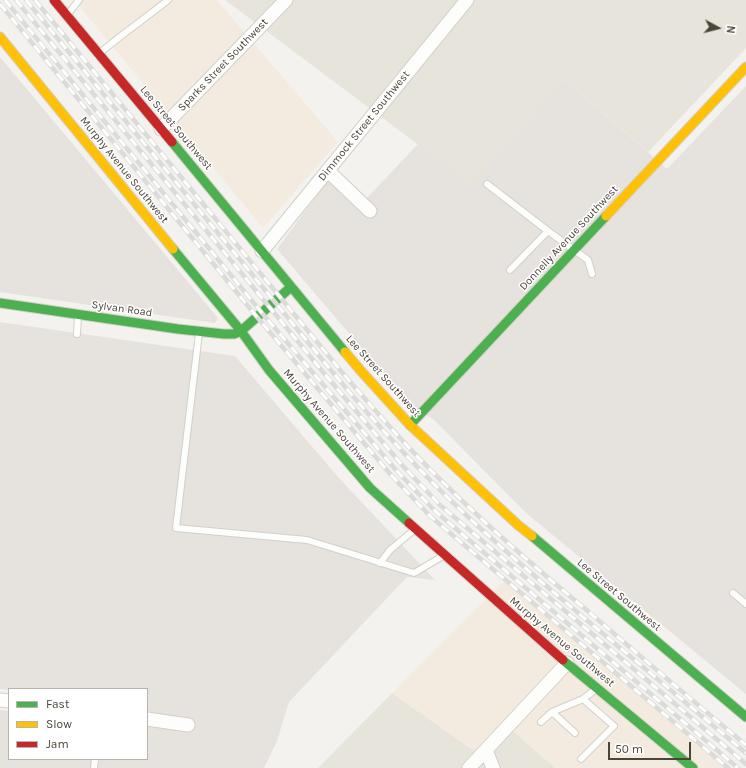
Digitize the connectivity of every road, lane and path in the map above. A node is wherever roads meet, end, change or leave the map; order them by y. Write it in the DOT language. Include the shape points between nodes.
graph roads {
  1 [pos="54,0"];
  2 [pos="79,0"];
  3 [pos="168,0"];
  4 [pos="286,0"];
  5 [pos="467,0"];
  6 [pos="67,15"];
  7 [pos="0,37"];
  8 [pos="99,54"];
  9 [pos="746,67"];
  10 [pos="161,129"];
  11 [pos="328,171"];
  12 [pos="487,184"];
  13 [pos="370,211"];
  14 [pos="548,231"];
  15 [pos="574,250"];
  16 [pos="262,251"];
  17 [pos="510,270"];
  18 [pos="592,274"];
  19 [pos="291,287"];
  20 [pos="0,303"];
  21 [pos="78,314"];
  22 [pos="200,331"];
  23 [pos="241,331"];
  24 [pos="77,334"];
  25 [pos="410,425"];
  26 [pos="415,528"];
  27 [pos="444,555"];
  28 [pos="380,563"];
  29 [pos="733,593"];
  30 [pos="746,604"];
  31 [pos="567,663"];
  32 [pos="598,688"];
  33 [pos="583,699"];
  34 [pos="552,712"];
  35 [pos="746,717"];
  36 [pos="148,719"];
  37 [pos="620,719"];
  38 [pos="541,722"];
  39 [pos="188,724"];
  40 [pos="576,733"];
  41 [pos="486,750"];
  42 [pos="581,759"];
  43 [pos="469,768"];
  44 [pos="493,768"];
  45 [pos="694,768"];
  1 -- 6 [label="street, Lee Street Southwest"];
  2 -- 6 [label="lane"];
  3 -- 8 [label="lane"];
  4 -- 10 [label="street, Sparks Street Southwest"];
  5 -- 11 [label="street, Dimmock Street Southwest"];
  6 -- 8 [label="street, Lee Street Southwest"];
  7 -- 23 [label="street, Murphy Avenue Southwest"];
  8 -- 10 [label="street, Lee Street Southwest"];
  9 -- 15 [label="street, Donnelly Avenue Southwest"];
  10 -- 16 [label="street, Lee Street Southwest"];
  11 -- 13 [label="street"];
  11 -- 16 [label="street, Dimmock Street Southwest"];
  12 -- 14 [label="lane"];
  14 -- 15 [label="lane"];
  14 -- 17 [label="lane"];
  15 -- 18 [label="lane" via="588,260"];
  15 -- 25 [label="street, Donnelly Avenue Southwest"];
  16 -- 19 [label="street, Lee Street Southwest"];
  19 -- 23 [label="street"];
  19 -- 25 [label="street, Lee Street Southwest"];
  20 -- 21 [label="street, Sylvan Road"];
  21 -- 22 [label="street, Sylvan Road"];
  21 -- 24 [label="lane"];
  22 -- 23 [label="street, Sylvan Road" via="234,334"];
  22 -- 28 [label="lane" via="176,528 307,540"];
  23 -- 26 [label="street, Murphy Avenue Southwest" via="270,370 370,488"];
  25 -- 35 [label="street, Lee Street Southwest" via="518,525"];
  26 -- 27 [label="street, Murphy Avenue Southwest"];
  26 -- 28 [label="lane" via="390,550"];
  27 -- 28 [label="lane" via="414,573"];
  27 -- 31 [label="street, Murphy Avenue Southwest"];
  29 -- 30 [label="lane"];
  31 -- 32 [label="street, Murphy Avenue Southwest"];
  31 -- 41 [label="street"];
  32 -- 33 [label="lane"];
  32 -- 37 [label="street, Murphy Avenue Southwest"];
  33 -- 34 [label="lane"];
  33 -- 37 [label="lane"];
  34 -- 38 [label="lane"];
  34 -- 40 [label="lane"];
  36 -- 39 [label="street"];
  37 -- 42 [label="lane"];
  37 -- 45 [label="street, Murphy Avenue Southwest"];
  41 -- 43 [label="street"];
  41 -- 44 [label="street"];
}
